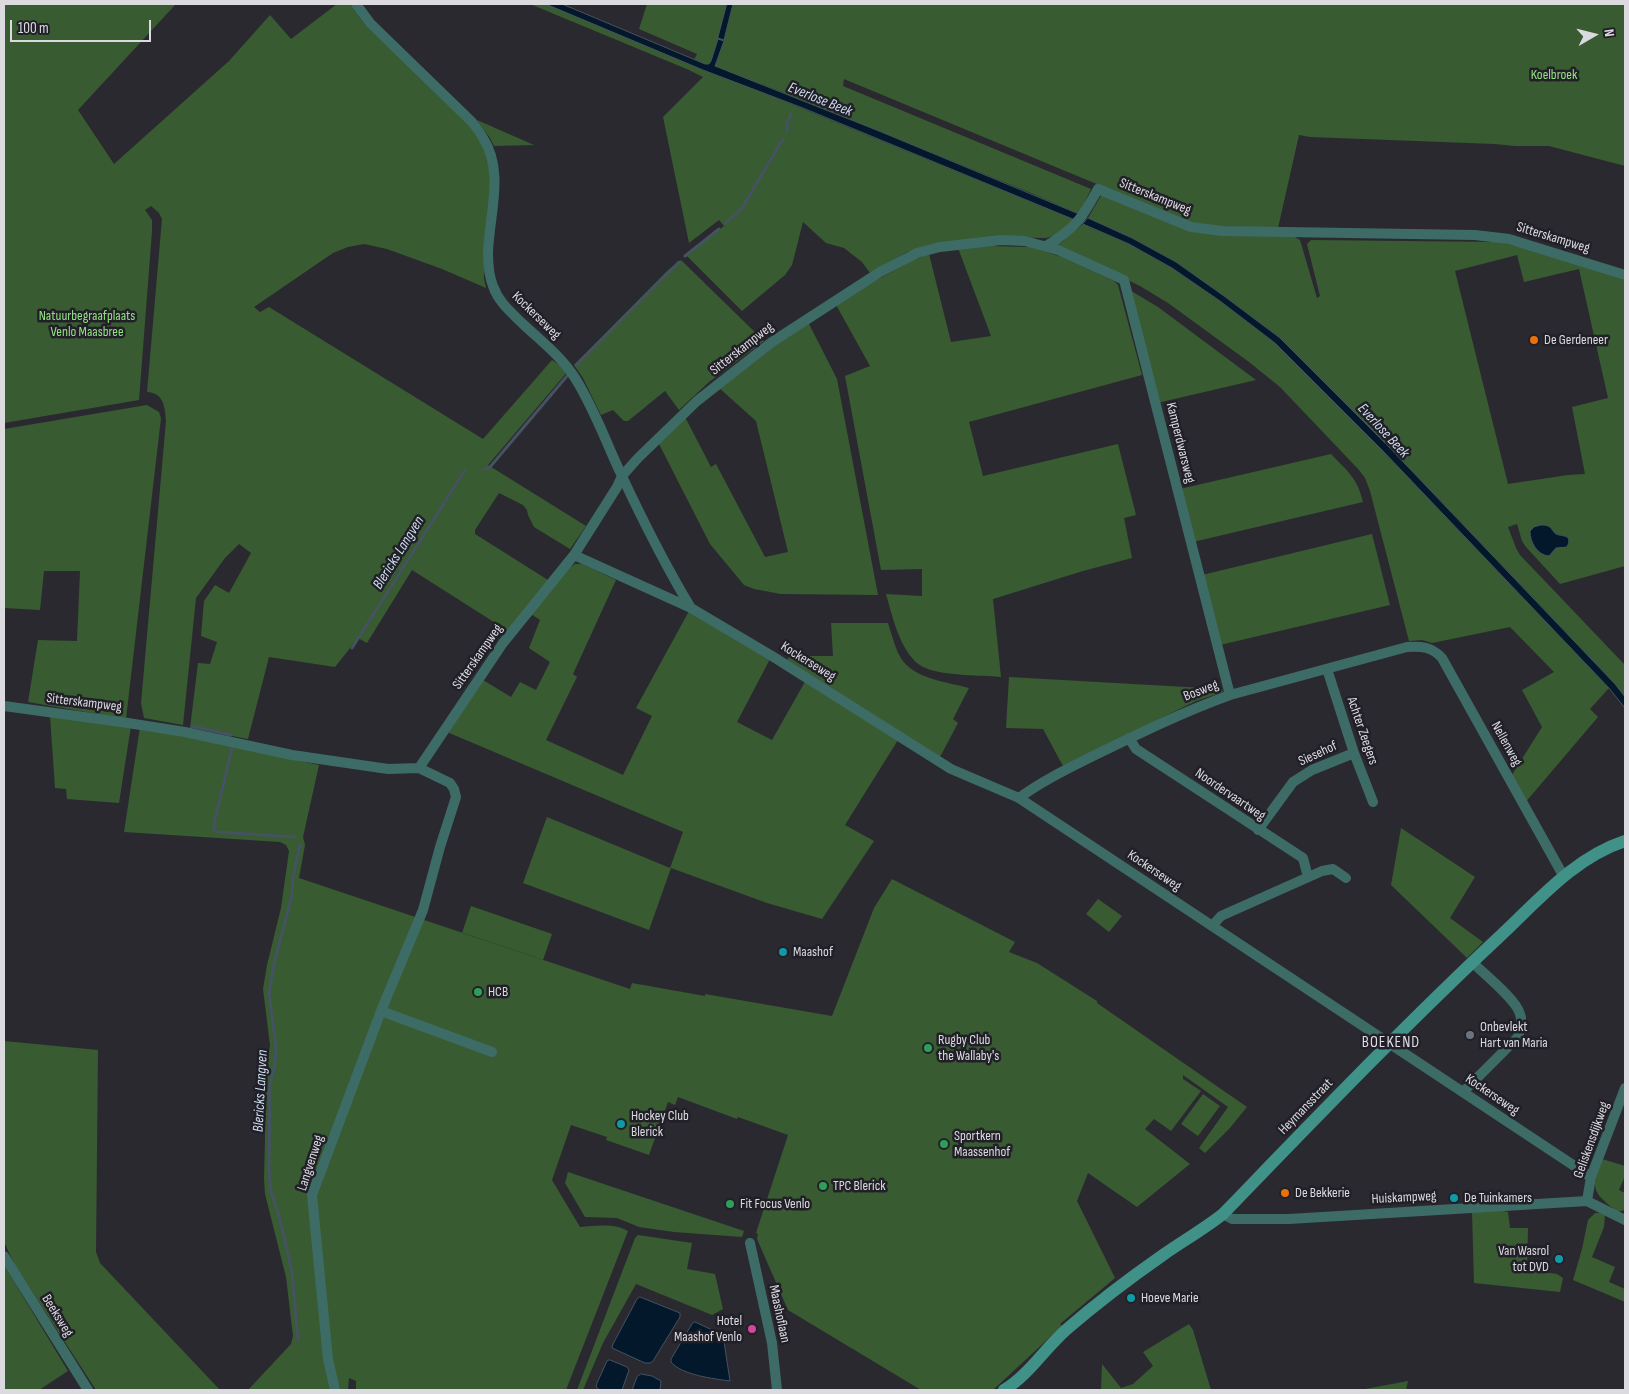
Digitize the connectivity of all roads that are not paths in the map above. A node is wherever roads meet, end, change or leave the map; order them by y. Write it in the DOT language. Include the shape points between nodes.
graph roads {
  1 [pos="356,4"];
  2 [pos="1046,246"];
  3 [pos="1625,275"];
  4 [pos="622,476"];
  5 [pos="574,555"];
  6 [pos="691,608"];
  7 [pos="1408,648"];
  8 [pos="1327,669"];
  9 [pos="1230,695"];
  10 [pos="4,706"];
  11 [pos="1129,738"];
  12 [pos="1354,753"];
  13 [pos="419,768"];
  14 [pos="1020,798"];
  15 [pos="1373,802"];
  16 [pos="1258,830"];
  17 [pos="1625,841"];
  18 [pos="1308,877"];
  19 [pos="1564,877"];
  20 [pos="1346,878"];
  21 [pos="1212,926"];
  22 [pos="1472,962"];
  23 [pos="381,1011"];
  24 [pos="1390,1044"];
  25 [pos="492,1052"];
  26 [pos="1625,1088"];
  27 [pos="1463,1092"];
  28 [pos="1591,1177"];
  29 [pos="1587,1201"];
  30 [pos="1223,1214"];
  31 [pos="1625,1220"];
  32 [pos="750,1243"];
  33 [pos="4,1256"];
  34 [pos="88,1390"];
  35 [pos="335,1390"];
  36 [pos="777,1390"];
  37 [pos="1004,1390"];
  1 -- 4 [label="street, Kockerseweg" via="484,138 494,171 488,242 492,285 500,302 559,357 575,378"];
  2 -- 3 [label="street, Sitterskampweg" via="1076,225 1098,189 1191,227 1222,231 1509,239"];
  2 -- 4 [label="street, Sitterskampweg" via="1001,240 940,247 917,253 880,272 772,342 697,401"];
  2 -- 9 [label="street, Kamperdwarsweg" via="1124,280"];
  4 -- 5 [label="street, Sitterskampweg"];
  4 -- 6 [label="street, Kockerseweg"];
  5 -- 6 [label="street, Kockerseweg"];
  5 -- 13 [label="street, Sitterskampweg" via="503,643"];
  6 -- 14 [label="street, Kockerseweg" via="952,769"];
  7 -- 8 [label="street, Bosweg"];
  7 -- 19 [label="street, Nellenweg" via="1422,646 1435,650 1442,658"];
  8 -- 9 [label="street, Bosweg"];
  8 -- 12 [label="street, Achter Zeegers"];
  9 -- 11 [label="street, Bosweg"];
  10 -- 13 [label="street, Sitterskampweg" via="177,731 302,757 388,769"];
  11 -- 14 [label="street, Bosweg" via="1036,785"];
  11 -- 16 [label="street, Noordervaartweg" via="1136,749"];
  12 -- 15 [label="street, Achter Zeegers"];
  12 -- 16 [label="street, Siesehof" via="1312,770 1293,782"];
  13 -- 23 [label="street, Langvenweg" via="450,783 456,797 424,910"];
  14 -- 21 [label="street, Kockerseweg"];
  16 -- 18 [label="street, Noordervaartweg" via="1303,858"];
  17 -- 19 [label="street, Heymansstraat" via="1598,852"];
  18 -- 20 [label="street" via="1322,870 1334,869"];
  18 -- 21 [label="street" via="1221,916"];
  19 -- 22 [label="street, Heymansstraat"];
  21 -- 24 [label="street, Kockerseweg"];
  22 -- 24 [label="street, Heymansstraat"];
  22 -- 27 [label="street" via="1514,1002 1520,1013 1521,1026 1518,1037"];
  23 -- 25 [label="street"];
  23 -- 35 [label="street, Langvenweg" via="312,1195 328,1359"];
  24 -- 27 [label="street, Kockerseweg"];
  24 -- 30 [label="street, Heymansstraat"];
  26 -- 28 [label="street, Geliskensdijkweg"];
  27 -- 28 [label="street, Kockerseweg"];
  28 -- 29 [label="street, Geliskensdijkweg"];
  29 -- 30 [label="street, Huiskampweg" via="1289,1219 1232,1219"];
  29 -- 31 [label="street"];
  30 -- 37 [label="street, Heymansstraat" via="1129,1279 1066,1330"];
  32 -- 36 [label="street, Maashoflaan" via="772,1343"];
  33 -- 34 [label="street, Beeksweg"];
}
